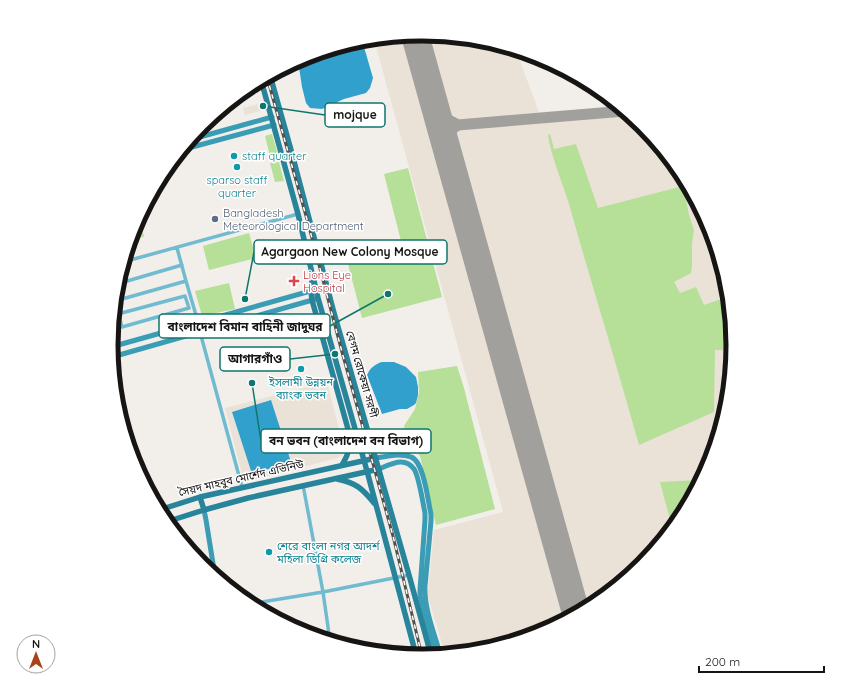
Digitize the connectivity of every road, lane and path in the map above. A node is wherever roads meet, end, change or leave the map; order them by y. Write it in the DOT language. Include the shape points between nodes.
graph roads {
  1 [pos="272,81"];
  2 [pos="263,86"];
  3 [pos="282,115"];
  4 [pos="272,118"];
  5 [pos="284,122"];
  6 [pos="274,125"];
  7 [pos="201,137"];
  8 [pos="191,147"];
  9 [pos="308,212"];
  10 [pos="298,214"];
  11 [pos="177,248"];
  12 [pos="130,260"];
  13 [pos="182,265"];
  14 [pos="186,281"];
  15 [pos="124,282"];
  16 [pos="313,290"];
  17 [pos="318,298"];
  18 [pos="121,300"];
  19 [pos="312,300"];
  20 [pos="119,314"];
  21 [pos="119,317"];
  22 [pos="198,322"];
  23 [pos="200,332"];
  24 [pos="118,345"];
  25 [pos="118,354"];
  26 [pos="369,434"];
  27 [pos="411,457"];
  28 [pos="376,458"];
  29 [pos="364,460"];
  30 [pos="342,465"];
  31 [pos="379,468"];
  32 [pos="367,471"];
  33 [pos="334,479"];
  34 [pos="303,485"];
  35 [pos="242,487"];
  36 [pos="200,497"];
  37 [pos="376,506"];
  38 [pos="165,508"];
  39 [pos="204,510"];
  40 [pos="173,520"];
  41 [pos="213,566"];
  42 [pos="409,575"];
  43 [pos="395,578"];
  44 [pos="323,592"];
  45 [pos="260,602"];
  46 [pos="329,635"];
  47 [pos="433,648"];
  48 [pos="438,648"];
  49 [pos="414,649"];
  50 [pos="429,649"];
  1 -- 3 [label="main road, বেগম রোকেয়া সরণী"];
  2 -- 4 [label="main road, বেগম রোকেয়া সরণী"];
  3 -- 4 [label="main road"];
  3 -- 5 [label="main road, বেগম রোকেয়া সরণী"];
  4 -- 6 [label="main road, বেগম রোকেয়া সরণী"];
  4 -- 7 [label="street"];
  5 -- 6 [label="main road"];
  5 -- 9 [label="main road, বেগম রোকেয়া সরণী"];
  6 -- 8 [label="street"];
  6 -- 10 [label="main road, বেগম রোকেয়া সরণী"];
  9 -- 10 [label="main road"];
  9 -- 26 [label="main road, বেগম রোকেয়া সরণী"];
  10 -- 11 [label="street"];
  10 -- 16 [label="main road, বেগম রোকেয়া সরণী" via="313,275"];
  11 -- 12 [label="street"];
  11 -- 13 [label="street"];
  13 -- 14 [label="street"];
  13 -- 15 [label="street"];
  14 -- 18 [label="street"];
  14 -- 22 [label="street"];
  16 -- 17 [label="main road, বেগম রোকেয়া সরণী"];
  16 -- 19 [label="main road"];
  16 -- 22 [label="street"];
  17 -- 19 [label="street"];
  17 -- 29 [label="main road, বেগম রোকেয়া সরণী"];
  19 -- 23 [label="street"];
  19 -- 30 [label="main road" via="348,429 350,447"];
  20 -- 21 [label="street" via="185,296 189,308 122,327"];
  22 -- 23 [label="street"];
  22 -- 24 [label="street"];
  23 -- 25 [label="street"];
  23 -- 35 [label="street"];
  26 -- 27 [label="street" via="377,441"];
  26 -- 28 [label="main road, বেগম রোকেয়া সরণী"];
  27 -- 28 [label="street"];
  27 -- 48 [label="street" via="422,472 431,514 425,595"];
  28 -- 29 [label="main road, সৈয়দ মাহবুব মোর্শেদ এভিনিউ"];
  28 -- 31 [label="main road, বেগম রোকেয়া সরণী"];
  29 -- 30 [label="main road, সৈয়দ মাহবুব মোর্শেদ এভিনিউ"];
  29 -- 32 [label="main road, বেগম রোকেয়া সরণী"];
  30 -- 35 [label="main road, সৈয়দ মাহবুব মোর্শেদ এভিনিউ"];
  31 -- 32 [label="main road, সৈয়দ মাহবুব মোর্শেদ এভিনিউ"];
  31 -- 42 [label="main road, বেগম রোকেয়া সরণী"];
  31 -- 47 [label="street" via="404,462 410,465 417,475 426,520 420,596"];
  32 -- 33 [label="main road, সৈয়দ মাহবুব মোর্শেদ এভিনিউ"];
  32 -- 37 [label="main road, বেগম রোকেয়া সরণী"];
  33 -- 34 [label="main road, সৈয়দ মাহবুব মোর্শেদ এভিনিউ"];
  33 -- 37 [label="main road" via="357,485"];
  34 -- 39 [label="main road, সৈয়দ মাহবুব মোর্শেদ এভিনিউ"];
  34 -- 44 [label="street"];
  35 -- 36 [label="main road, সৈয়দ মাহবুব মোর্শেদ এভিনিউ"];
  36 -- 38 [label="main road, সৈয়দ মাহবুব মোর্শেদ এভিনিউ"];
  36 -- 39 [label="main road"];
  37 -- 43 [label="main road, বেগম রোকেয়া সরণী"];
  39 -- 40 [label="main road, সৈয়দ মাহবুব মোর্শেদ এভিনিউ"];
  39 -- 41 [label="street"];
  42 -- 43 [label="street"];
  42 -- 50 [label="main road, বেগম রোকেয়া সরণী"];
  43 -- 44 [label="street"];
  43 -- 49 [label="main road, বেগম রোকেয়া সরণী"];
  44 -- 45 [label="street"];
  44 -- 46 [label="street"];
}
